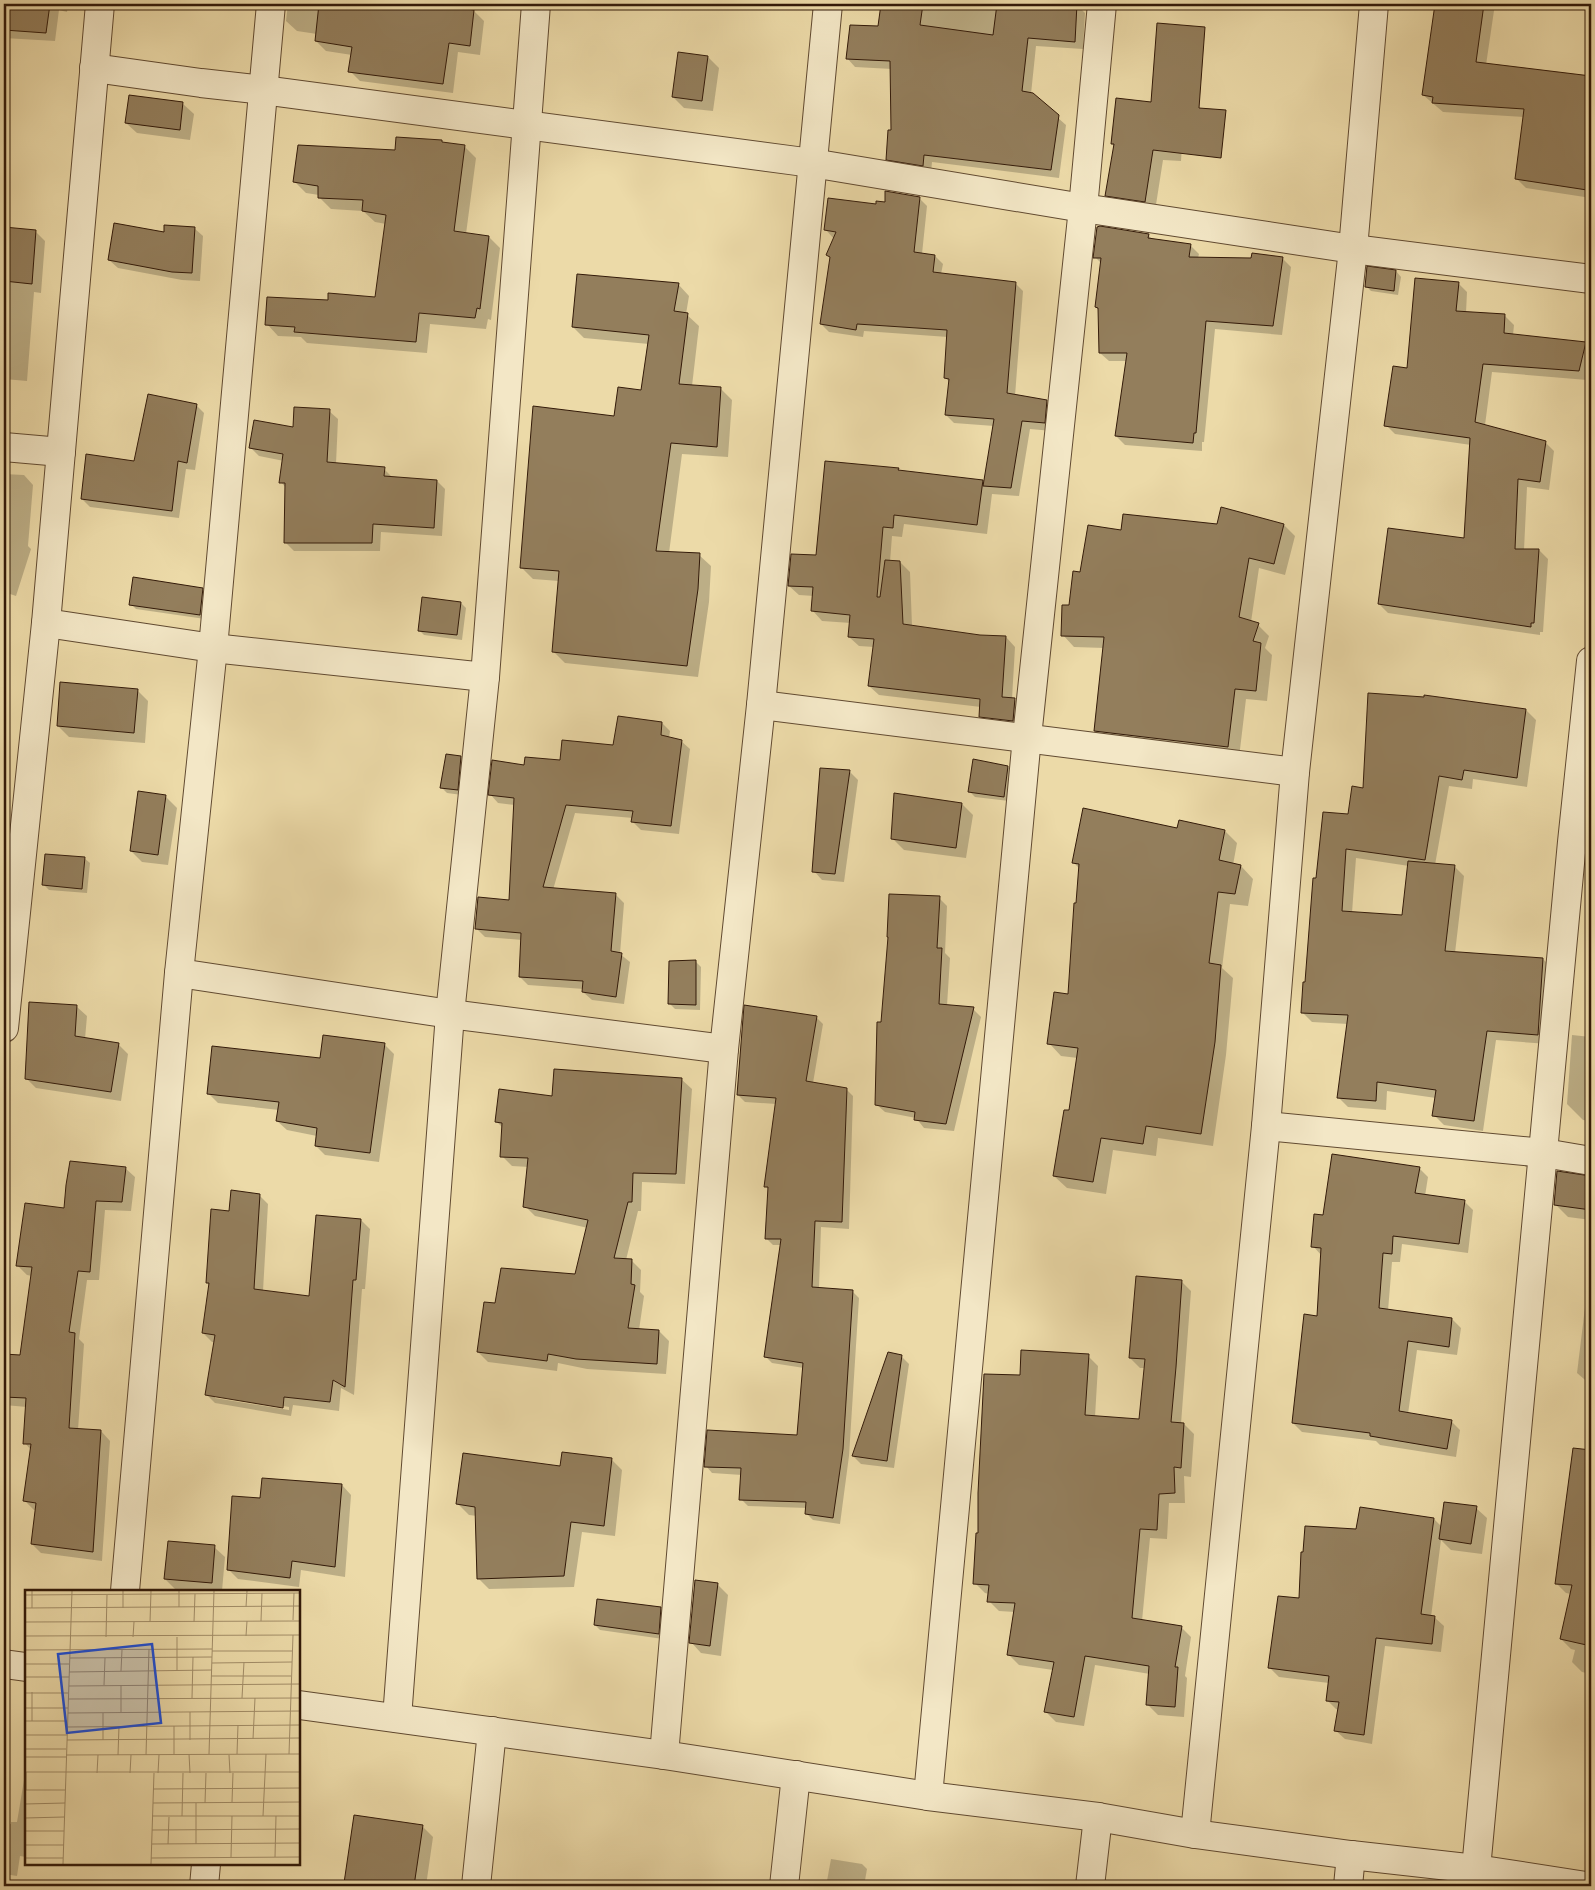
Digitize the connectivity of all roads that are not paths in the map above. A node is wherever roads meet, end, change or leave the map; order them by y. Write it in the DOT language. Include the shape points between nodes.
graph roads {
  1 [pos="100,4"];
  2 [pos="271,4"];
  3 [pos="536,4"];
  4 [pos="828,4"];
  5 [pos="1102,4"];
  6 [pos="1374,4"];
  7 [pos="94,68"];
  8 [pos="263,90"];
  9 [pos="526,125"];
  10 [pos="812,163"];
  11 [pos="1083,208"];
  12 [pos="1353,248"];
  13 [pos="1591,279"];
  14 [pos="4,447"];
  15 [pos="61,452"];
  16 [pos="46,623"];
  17 [pos="213,648"];
  18 [pos="1591,660"];
  19 [pos="484,677"];
  20 [pos="761,705"];
  21 [pos="1027,738"];
  22 [pos="1294,772"];
  23 [pos="1581,844"];
  24 [pos="179,973"];
  25 [pos="450,1014"];
  26 [pos="4,1028"];
  27 [pos="724,1049"];
  28 [pos="1266,1126"];
  29 [pos="1544,1154"];
  30 [pos="1591,1161"];
  31 [pos="125,1590"];
  32 [pos="4,1664"];
  33 [pos="25,1667"];
  34 [pos="300,1705"];
  35 [pos="397,1718"];
  36 [pos="492,1731"];
  37 [pos="664,1755"];
  38 [pos="796,1774"];
  39 [pos="928,1796"];
  40 [pos="1098,1817"];
  41 [pos="1195,1834"];
  42 [pos="1351,1855"];
  43 [pos="206,1865"];
  44 [pos="1476,1869"];
  45 [pos="204,1886"];
  46 [pos="476,1886"];
  47 [pos="784,1886"];
  48 [pos="1090,1886"];
  49 [pos="1348,1886"];
  50 [pos="1586,1886"];
  1 -- 7 [label="street"];
  2 -- 8 [label="street"];
  3 -- 9 [label="street"];
  4 -- 10 [label="street"];
  5 -- 11 [label="street"];
  6 -- 12 [label="street"];
  7 -- 8 [label="street"];
  7 -- 15 [label="street"];
  8 -- 9 [label="street"];
  8 -- 17 [label="street"];
  9 -- 10 [label="street"];
  9 -- 19 [label="street"];
  10 -- 11 [label="street"];
  10 -- 20 [label="street"];
  11 -- 12 [label="street"];
  11 -- 21 [label="street"];
  12 -- 13 [label="street"];
  12 -- 22 [label="street"];
  14 -- 15 [label="street"];
  15 -- 16 [label="street"];
  16 -- 17 [label="street"];
  16 -- 26 [label="street"];
  17 -- 19 [label="street"];
  17 -- 24 [label="street"];
  18 -- 23 [label="street"];
  19 -- 25 [label="street"];
  20 -- 21 [label="street"];
  20 -- 27 [label="street"];
  21 -- 22 [label="street"];
  21 -- 39 [label="street"];
  22 -- 28 [label="street"];
  23 -- 29 [label="street"];
  24 -- 25 [label="street"];
  24 -- 31 [label="street"];
  25 -- 27 [label="street"];
  25 -- 35 [label="street"];
  27 -- 37 [label="street"];
  28 -- 29 [label="street"];
  28 -- 41 [label="street"];
  29 -- 30 [label="street"];
  29 -- 44 [label="street"];
  32 -- 33 [label="street"];
  34 -- 35 [label="street"];
  35 -- 36 [label="street"];
  36 -- 37 [label="street"];
  36 -- 46 [label="street"];
  37 -- 38 [label="street"];
  38 -- 39 [label="street"];
  38 -- 47 [label="street"];
  39 -- 40 [label="street"];
  40 -- 41 [label="street"];
  40 -- 48 [label="street"];
  41 -- 42 [label="street"];
  42 -- 44 [label="street"];
  42 -- 49 [label="street"];
  43 -- 45 [label="street"];
  44 -- 50 [label="street"];
}
